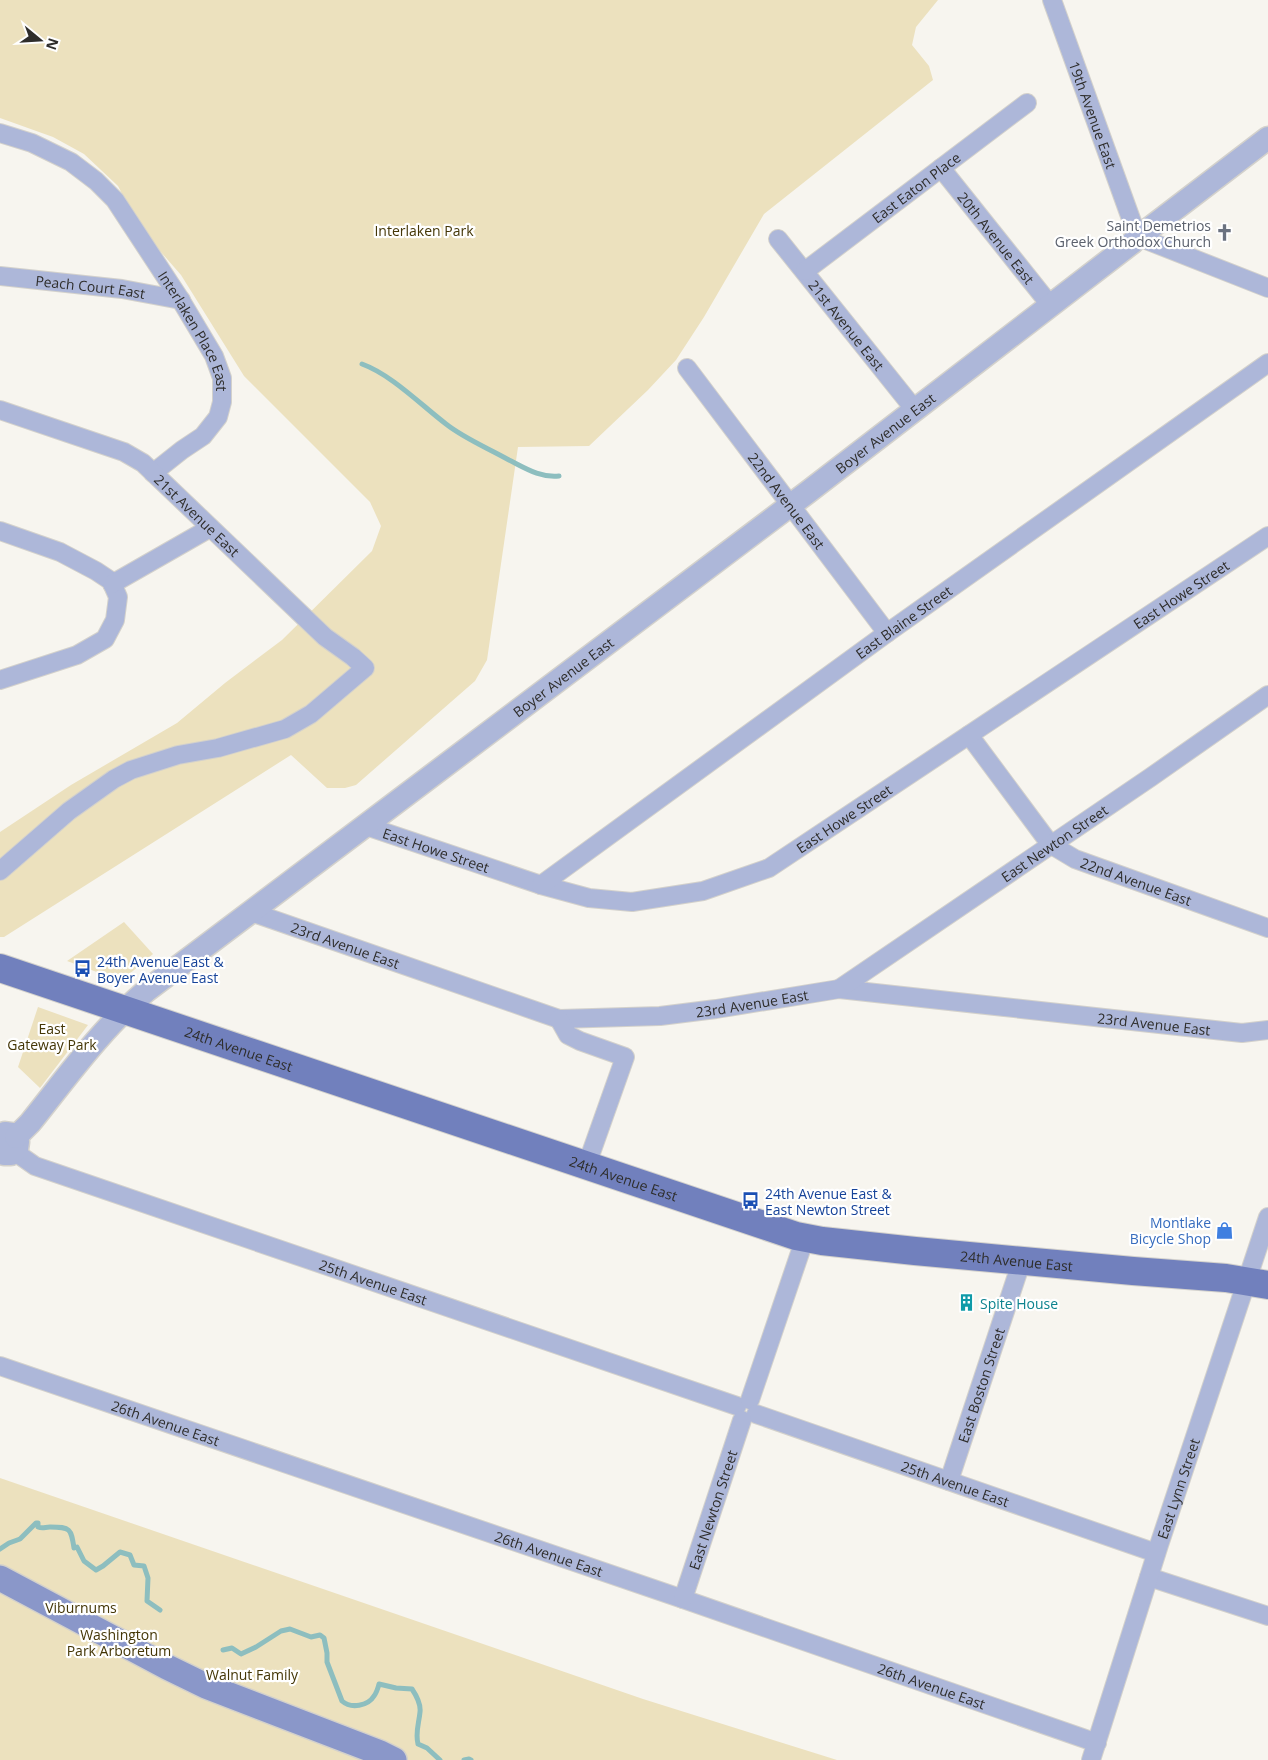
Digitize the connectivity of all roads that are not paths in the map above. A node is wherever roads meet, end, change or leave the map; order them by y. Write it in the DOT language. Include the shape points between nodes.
graph roads {
  1 [pos="1052,0"];
  2 [pos="1027,103"];
  3 [pos="0,133"];
  4 [pos="1268,138"];
  5 [pos="941,168"];
  6 [pos="1140,236"];
  7 [pos="778,239"];
  8 [pos="805,271"];
  9 [pos="0,276"];
  10 [pos="1268,288"];
  11 [pos="181,300"];
  12 [pos="1051,306"];
  13 [pos="1268,363"];
  14 [pos="687,368"];
  15 [pos="0,410"];
  16 [pos="915,410"];
  17 [pos="153,473"];
  18 [pos="792,504"];
  19 [pos="210,528"];
  20 [pos="0,531"];
  21 [pos="1268,536"];
  22 [pos="112,584"];
  23 [pos="887,633"];
  24 [pos="0,680"];
  25 [pos="1268,695"];
  26 [pos="969,735"];
  27 [pos="366,826"];
  28 [pos="1050,844"];
  29 [pos="0,871"];
  30 [pos="541,886"];
  31 [pos="251,912"];
  32 [pos="1268,928"];
  33 [pos="0,968"];
  34 [pos="839,989"];
  35 [pos="124,1010"];
  36 [pos="559,1019"];
  37 [pos="1268,1030"];
  38 [pos="8,1144"];
  39 [pos="586,1166"];
  40 [pos="1268,1217"];
  41 [pos="805,1238"];
  42 [pos="1022,1260"];
  43 [pos="1257,1283"];
  44 [pos="0,1366"];
  45 [pos="746,1410"];
  46 [pos="949,1481"];
  47 [pos="1156,1553"];
  48 [pos="1149,1577"];
  49 [pos="0,1578"];
  50 [pos="683,1599"];
  51 [pos="1268,1616"];
  52 [pos="1097,1742"];
  53 [pos="394,1760"];
  54 [pos="1091,1760"];
  1 -- 6 [label="street, 19th Avenue East"];
  2 -- 5 [label="street, East Eaton Place"];
  3 -- 11 [label="street, Interlaken Place East" via="32,143 71,162 96,180 115,200"];
  4 -- 6 [label="street, Boyer Avenue East"];
  5 -- 8 [label="street, East Eaton Place"];
  5 -- 12 [label="street, 20th Avenue East"];
  6 -- 10 [label="street"];
  6 -- 12 [label="street, Boyer Avenue East"];
  7 -- 8 [label="street, 21st Avenue East"];
  8 -- 16 [label="street, 21st Avenue East"];
  9 -- 11 [label="street, Peach Court East" via="122,289"];
  11 -- 17 [label="street, Interlaken Place East" via="214,356 222,378 222,402 218,417 203,436"];
  12 -- 16 [label="street, Boyer Avenue East"];
  13 -- 23 [label="street, East Blaine Street"];
  14 -- 18 [label="street, 22nd Avenue East"];
  15 -- 17 [label="street, 21st Avenue East" via="124,452"];
  16 -- 18 [label="street, Boyer Avenue East"];
  17 -- 19 [label="street, 21st Avenue East"];
  18 -- 23 [label="street, 22nd Avenue East"];
  18 -- 27 [label="street, Boyer Avenue East"];
  19 -- 22 [label="street"];
  19 -- 29 [label="street, 21st Avenue East" via="325,637 365,668 311,714 285,729 218,748 178,755 114,779 62,817"];
  20 -- 22 [label="street" via="60,552 96,571"];
  21 -- 26 [label="street, East Howe Street"];
  22 -- 24 [label="street" via="118,597 115,620 105,639 77,655"];
  23 -- 30 [label="street, East Blaine Street"];
  25 -- 28 [label="street, East Newton Street"];
  26 -- 28 [label="street, 22nd Avenue East"];
  26 -- 30 [label="street, East Howe Street" via="769,868 703,891 632,902 589,898"];
  27 -- 30 [label="street, East Howe Street"];
  27 -- 31 [label="street, Boyer Avenue East"];
  28 -- 32 [label="street, 22nd Avenue East" via="1075,858"];
  28 -- 34 [label="street, East Newton Street"];
  31 -- 35 [label="street, Boyer Avenue East"];
  31 -- 36 [label="street, 23rd Avenue East"];
  33 -- 35 [label="main road, 24th Avenue East"];
  34 -- 36 [label="street, 23rd Avenue East" via="660,1016"];
  34 -- 37 [label="street, 23rd Avenue East" via="1242,1033"];
  35 -- 38 [label="street, Boyer Avenue East" via="30,1123"];
  35 -- 39 [label="main road, 24th Avenue East"];
  36 -- 39 [label="street" via="568,1035 625,1057"];
  38 -- 45 [label="street, 25th Avenue East" via="35,1166"];
  39 -- 41 [label="main road, 24th Avenue East"];
  40 -- 43 [label="street, East Lynn Street"];
  41 -- 42 [label="main road, 24th Avenue East"];
  41 -- 45 [label="street, East Newton Street"];
  42 -- 43 [label="main road, 24th Avenue East"];
  42 -- 46 [label="street, East Boston Street"];
  43 -- 47 [label="street, East Lynn Street"];
  44 -- 50 [label="street, 26th Avenue East"];
  45 -- 46 [label="street, 25th Avenue East"];
  45 -- 50 [label="street, East Newton Street"];
  46 -- 47 [label="street, 25th Avenue East"];
  47 -- 48 [label="street, East Lynn Street"];
  48 -- 51 [label="street"];
  48 -- 52 [label="street, East Lynn Street"];
  49 -- 53 [label="main road" via="198,1682"];
  50 -- 52 [label="street, 26th Avenue East"];
  52 -- 54 [label="street, East Lynn Street"];
}
